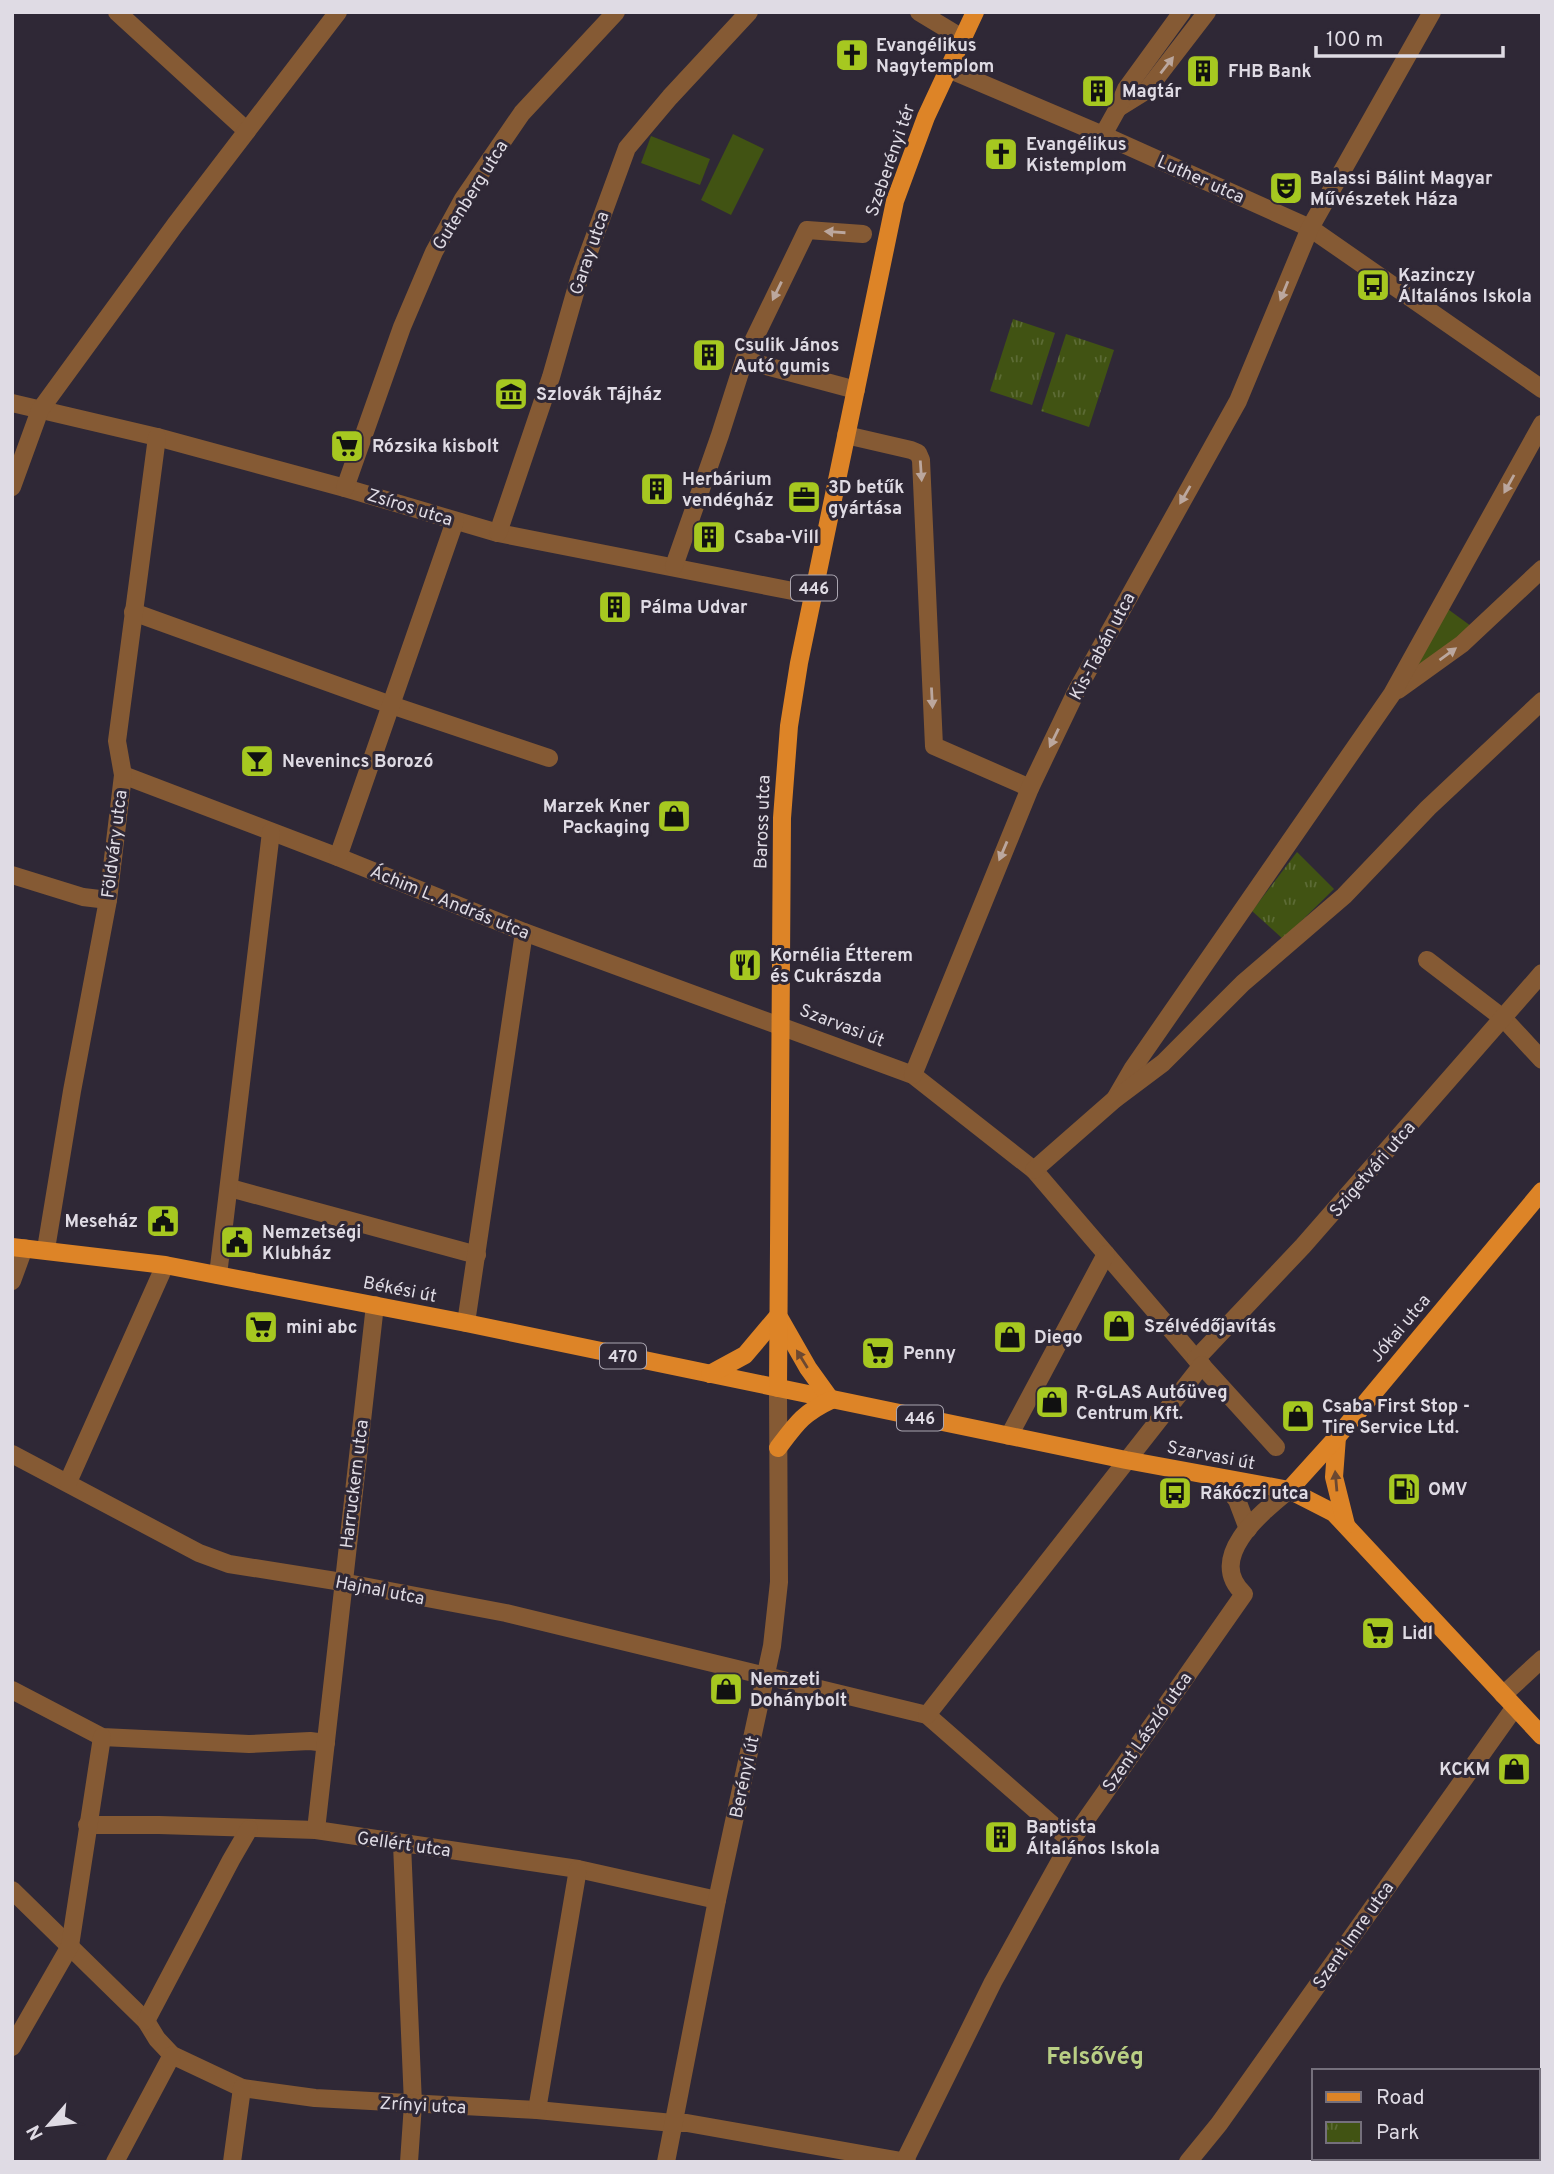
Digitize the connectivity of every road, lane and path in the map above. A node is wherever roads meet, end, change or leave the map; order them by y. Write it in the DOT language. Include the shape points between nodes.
graph roads {
  1 [pos="117,12"];
  2 [pos="338,12"];
  3 [pos="617,12"];
  4 [pos="749,12"];
  5 [pos="919,12"];
  6 [pos="975,12"];
  7 [pos="1182,12"];
  8 [pos="1207,12"];
  9 [pos="1432,12"];
  10 [pos="962,38"];
  11 [pos="948,69"];
  12 [pos="1118,108"];
  13 [pos="247,131"];
  14 [pos="1103,135"];
  15 [pos="1310,228"];
  16 [pos="863,234"];
  17 [pos="881,267"];
  18 [pos="744,360"];
  19 [pos="1542,389"];
  20 [pos="856,390"];
  21 [pos="12,403"];
  22 [pos="40,410"];
  23 [pos="1542,424"];
  24 [pos="846,435"];
  25 [pos="157,437"];
  26 [pos="12,487"];
  27 [pos="345,488"];
  28 [pos="455,521"];
  29 [pos="498,533"];
  30 [pos="674,566"];
  31 [pos="1542,569"];
  32 [pos="813,594"];
  33 [pos="133,612"];
  34 [pos="1392,694"];
  35 [pos="1542,701"];
  36 [pos="391,705"];
  37 [pos="549,758"];
  38 [pos="123,775"];
  39 [pos="1030,788"];
  40 [pos="271,832"];
  41 [pos="338,857"];
  42 [pos="12,875"];
  43 [pos="108,900"];
  44 [pos="524,932"];
  45 [pos="1427,960"];
  46 [pos="1542,973"];
  47 [pos="1185,995"];
  48 [pos="1208,1017"];
  49 [pos="1504,1019"];
  50 [pos="779,1024"];
  51 [pos="1542,1060"];
  52 [pos="913,1075"];
  53 [pos="1115,1099"];
  54 [pos="1034,1170"];
  55 [pos="230,1188"];
  56 [pos="1542,1191"];
  57 [pos="18,1247"];
  58 [pos="46,1250"];
  59 [pos="1106,1254"];
  60 [pos="477,1255"];
  61 [pos="165,1265"];
  62 [pos="218,1275"];
  63 [pos="12,1281"];
  64 [pos="375,1305"];
  65 [pos="778,1316"];
  66 [pos="466,1323"];
  67 [pos="1199,1362"];
  68 [pos="710,1374"];
  69 [pos="778,1388"];
  70 [pos="831,1400"];
  71 [pos="1009,1436"];
  72 [pos="1337,1437"];
  73 [pos="1276,1447"];
  74 [pos="778,1448"];
  75 [pos="12,1454"];
  76 [pos="1126,1460"];
  77 [pos="1219,1478"];
  78 [pos="68,1482"];
  79 [pos="1289,1490"];
  80 [pos="1346,1525"];
  81 [pos="1248,1530"];
  82 [pos="342,1582"];
  83 [pos="1542,1659"];
  84 [pos="767,1676"];
  85 [pos="12,1690"];
  86 [pos="1509,1701"];
  87 [pos="927,1715"];
  88 [pos="1542,1736"];
  89 [pos="102,1737"];
  90 [pos="326,1743"];
  91 [pos="87,1825"];
  92 [pos="249,1829"];
  93 [pos="316,1830"];
  94 [pos="1071,1841"];
  95 [pos="402,1844"];
  96 [pos="578,1869"];
  97 [pos="12,1890"];
  98 [pos="718,1900"];
  99 [pos="70,1946"];
  100 [pos="146,2021"];
  101 [pos="12,2047"];
  102 [pos="172,2055"];
  103 [pos="242,2088"];
  104 [pos="413,2104"];
  105 [pos="537,2110"];
  106 [pos="673,2123"];
  107 [pos="115,2162"];
  108 [pos="232,2162"];
  109 [pos="408,2162"];
  110 [pos="667,2162"];
  111 [pos="905,2162"];
  112 [pos="1188,2162"];
  1 -- 13 [label="street"];
  2 -- 13 [label="street"];
  3 -- 27 [label="street, Gutenberg utca" via="522,113 463,199 402,327"];
  4 -- 29 [label="street, Garay utca" via="627,148 579,279"];
  5 -- 10 [label="street"];
  6 -- 10 [label="main road, 446"];
  7 -- 12 [label="street" via="1126,89"];
  12 -- 8 [label="street, one-way" via="1147,90"];
  9 -- 15 [label="street, Kis-Tabán utca"];
  10 -- 11 [label="main road, 446"];
  11 -- 14 [label="street, Luther utca"];
  11 -- 17 [label="main road, Szeberényi tér / 446" via="908,161"];
  12 -- 14 [label="street"];
  13 -- 22 [label="street"];
  14 -- 15 [label="street, Luther utca"];
  15 -- 19 [label="street, Luther utca"];
  15 -- 39 [label="street, Kis-Tabán utca, one-way" via="1238,401 1076,692"];
  16 -- 18 [label="street, Szeberényi tér, one-way" via="807,230"];
  17 -- 20 [label="main road, Baross utca / 446"];
  18 -- 20 [label="street"];
  18 -- 30 [label="street"];
  20 -- 24 [label="main road, Baross utca / 446"];
  21 -- 22 [label="street, Zsíros utca"];
  22 -- 25 [label="street, Zsíros utca"];
  22 -- 26 [label="street"];
  23 -- 34 [label="street, one-way"];
  24 -- 32 [label="main road, Baross utca / 446"];
  24 -- 39 [label="street, one-way" via="911,450 921,460 934,746"];
  25 -- 27 [label="street, Zsíros utca"];
  25 -- 33 [label="street, Földváry utca"];
  27 -- 28 [label="street, Zsíros utca"];
  28 -- 29 [label="street, Zsíros utca"];
  28 -- 36 [label="street"];
  29 -- 30 [label="street, Zsíros utca"];
  30 -- 32 [label="street, Zsíros utca"];
  34 -- 31 [label="street, one-way" via="1462,644"];
  32 -- 50 [label="main road, Baross utca / 446" via="783,778"];
  33 -- 36 [label="street"];
  33 -- 38 [label="street, Földváry utca" via="117,741"];
  34 -- 47 [label="street"];
  35 -- 48 [label="street" via="1428,808 1344,896"];
  36 -- 37 [label="street"];
  36 -- 41 [label="street"];
  38 -- 40 [label="street, Áchim L. András utca"];
  38 -- 43 [label="street, Földváry utca"];
  39 -- 52 [label="street, Kis-Tabán utca, one-way"];
  40 -- 41 [label="street, Áchim L. András utca"];
  40 -- 55 [label="street"];
  41 -- 44 [label="street, Áchim L. András utca"];
  42 -- 43 [label="street"];
  43 -- 58 [label="street, Földváry utca"];
  44 -- 50 [label="street, Áchim L. András utca"];
  44 -- 60 [label="street"];
  45 -- 49 [label="street"];
  46 -- 49 [label="street, Szigetvári utca"];
  47 -- 48 [label="street"];
  47 -- 53 [label="street"];
  48 -- 53 [label="street" via="1163,1063"];
  49 -- 51 [label="street"];
  49 -- 67 [label="street, Szigetvári utca"];
  50 -- 52 [label="street, Szarvasi út"];
  50 -- 65 [label="main road, Baross utca / 446"];
  52 -- 54 [label="street, Szarvasi út"];
  53 -- 54 [label="street"];
  54 -- 59 [label="street, Szarvasi út"];
  55 -- 60 [label="street"];
  55 -- 62 [label="street"];
  56 -- 72 [label="main road, Jókai utca"];
  57 -- 58 [label="main road, Békési út / 470"];
  57 -- 63 [label="street"];
  58 -- 61 [label="main road, Békési út / 470"];
  59 -- 67 [label="street, Szarvasi út"];
  59 -- 71 [label="street"];
  60 -- 66 [label="street"];
  61 -- 62 [label="main road, Békési út / 470"];
  61 -- 78 [label="street"];
  62 -- 64 [label="main road, Békési út / 470"];
  64 -- 66 [label="main road, Békési út / 470"];
  64 -- 82 [label="street, Harruckern utca"];
  65 -- 68 [label="main road" via="745,1355"];
  65 -- 69 [label="main road, Baross utca / 446"];
  70 -- 65 [label="main road, 446, one-way"];
  66 -- 68 [label="main road, Békési út / 470"];
  67 -- 73 [label="street, Szarvasi út"];
  67 -- 76 [label="street, Szigetvári utca"];
  68 -- 69 [label="main road, Békési út / 470"];
  69 -- 70 [label="main road, Szarvasi út / 446"];
  69 -- 74 [label="street, Berényi út"];
  70 -- 71 [label="main road, Szarvasi út / 446"];
  70 -- 74 [label="main road" via="810,1409"];
  71 -- 76 [label="main road, Szarvasi út / 446"];
  72 -- 79 [label="main road, Jókai utca"];
  80 -- 72 [label="main road, one-way" via="1334,1477"];
  74 -- 84 [label="street, Berényi út" via="779,1582"];
  75 -- 78 [label="street, Hajnal utca"];
  76 -- 77 [label="main road, Szarvasi út / 446"];
  76 -- 87 [label="street, Szigetvári utca"];
  77 -- 79 [label="main road, Szarvasi út / 446"];
  77 -- 81 [label="street" via="1237,1500"];
  78 -- 82 [label="street, Hajnal utca" via="199,1553 229,1564"];
  79 -- 80 [label="main road, Szarvasi út / 446" via="1334,1513"];
  79 -- 81 [label="street, Szent László utca"];
  80 -- 86 [label="main road, Szarvasi út / 446"];
  81 -- 94 [label="street, Szent László utca" via="1230,1566 1231,1578 1244,1594"];
  82 -- 84 [label="street, Hajnal utca" via="506,1613"];
  82 -- 90 [label="street, Harruckern utca"];
  83 -- 86 [label="street"];
  84 -- 87 [label="street, Hajnal utca"];
  84 -- 98 [label="street, Berényi út"];
  85 -- 89 [label="street"];
  86 -- 88 [label="main road, Szarvasi út / 446"];
  86 -- 112 [label="street, Szent Imre utca" via="1219,2124"];
  87 -- 94 [label="street"];
  89 -- 90 [label="street"];
  89 -- 91 [label="street"];
  90 -- 93 [label="street, Harruckern utca"];
  91 -- 92 [label="street, Gellért utca"];
  91 -- 99 [label="street"];
  92 -- 93 [label="street, Gellért utca"];
  92 -- 100 [label="street"];
  93 -- 95 [label="street, Gellért utca"];
  94 -- 111 [label="street, Szent László utca" via="993,1982"];
  95 -- 96 [label="street, Gellért utca"];
  95 -- 104 [label="street"];
  96 -- 98 [label="street, Gellért utca"];
  96 -- 105 [label="street"];
  97 -- 99 [label="street, Zrínyi utca"];
  98 -- 106 [label="street, Berényi út"];
  99 -- 100 [label="street, Zrínyi utca"];
  99 -- 101 [label="street"];
  100 -- 102 [label="street, Zrínyi utca"];
  102 -- 103 [label="street, Zrínyi utca"];
  102 -- 107 [label="street"];
  103 -- 104 [label="street, Zrínyi utca"];
  103 -- 108 [label="street"];
  104 -- 105 [label="street, Zrínyi utca"];
  104 -- 109 [label="street"];
  105 -- 106 [label="street, Zrínyi utca"];
  106 -- 110 [label="street, Berényi út"];
  106 -- 111 [label="street, Zrínyi utca"];
}
